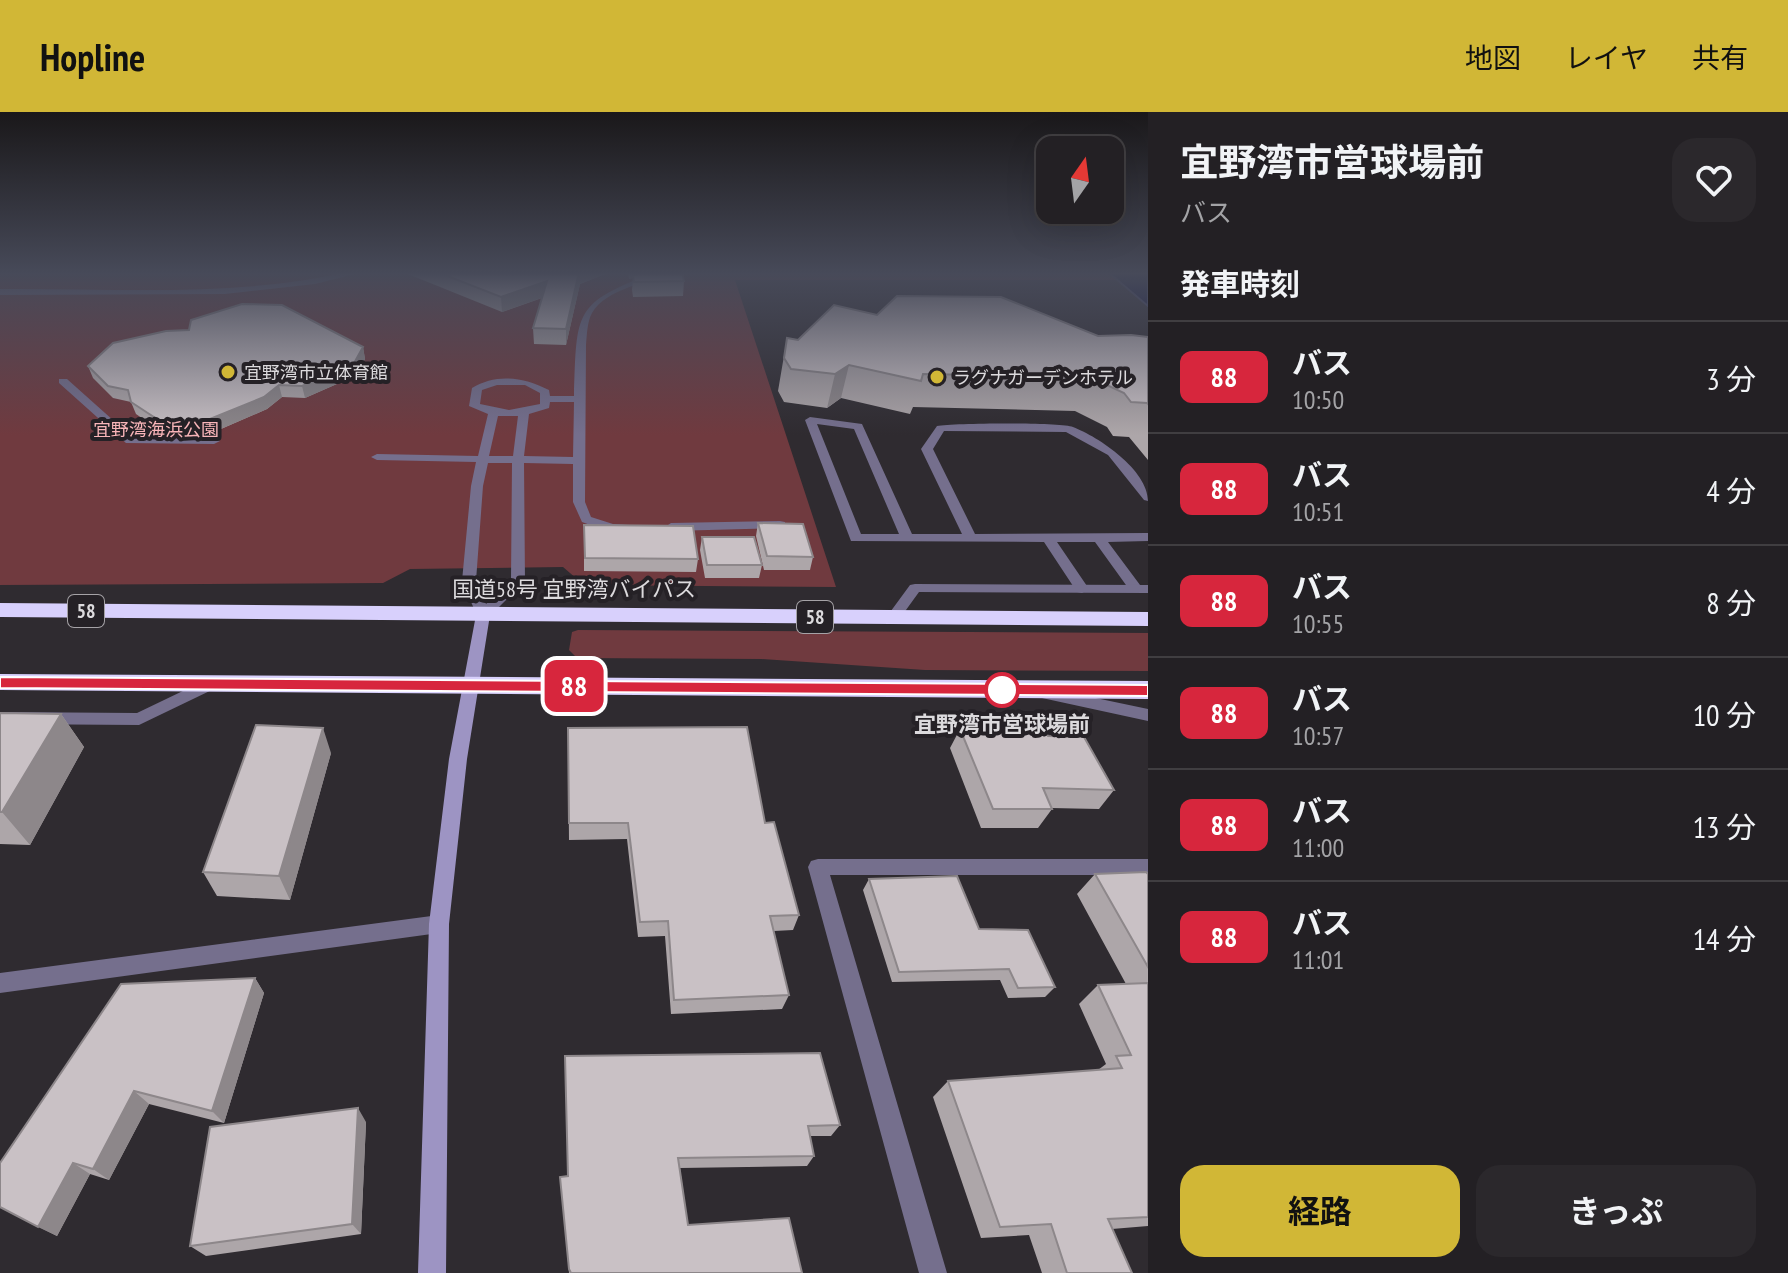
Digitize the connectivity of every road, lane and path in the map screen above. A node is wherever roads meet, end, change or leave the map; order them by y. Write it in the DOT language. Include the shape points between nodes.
graph roads {
  1 [pos="584,326"];
  2 [pos="63,381"];
  3 [pos="545,399"];
  4 [pos="580,399"];
  5 [pos="493,414"];
  6 [pos="524,415"];
  7 [pos="214,441"];
  8 [pos="377,457"];
  9 [pos="483,459"];
  10 [pos="518,460"];
  11 [pos="580,461"];
  12 [pos="1148,497"];
  13 [pos="793,525"];
  14 [pos="657,527"];
  15 [pos="642,528"];
  16 [pos="1148,537"];
  17 [pos="907,538"];
  18 [pos="970,538"];
  19 [pos="1048,538"];
  20 [pos="1099,538"];
  21 [pos="1082,589"];
  22 [pos="1142,589"];
  23 [pos="0,610"];
  24 [pos="483,615"];
  25 [pos="893,618"];
  26 [pos="1148,619"];
  27 [pos="0,682"];
  28 [pos="213,683"];
  29 [pos="469,686"];
  30 [pos="1028,690"];
  31 [pos="1148,690"];
  32 [pos="1148,715"];
  33 [pos="0,718"];
  34 [pos="1148,867"];
  35 [pos="439,924"];
  36 [pos="0,983"];
  37 [pos="432,1273"];
  38 [pos="933,1273"];
  1 -- 4 [label="street"];
  2 -- 7 [label="street" via="130,441"];
  3 -- 4 [label="street"];
  3 -- 5 [label="street" via="545,392 527,382 477,388 474,406"];
  3 -- 6 [label="street" via="545,406"];
  4 -- 11 [label="street"];
  5 -- 6 [label="street"];
  5 -- 9 [label="street"];
  6 -- 10 [label="street"];
  8 -- 9 [label="street"];
  9 -- 10 [label="street"];
  9 -- 24 [label="street" via="469,581"];
  10 -- 11 [label="street"];
  10 -- 24 [label="street" via="518,581"];
  11 -- 15 [label="street" via="579,502 586,519 612,528"];
  12 -- 18 [label="street" via="1112,453 1068,429 941,428 927,449"];
  13 -- 14 [label="street"];
  16 -- 20 [label="street"];
  17 -- 17 [label="street" via="856,538 810,420 858,426"];
  17 -- 18 [label="street"];
  18 -- 19 [label="street"];
  19 -- 20 [label="street"];
  19 -- 21 [label="street"];
  20 -- 22 [label="street"];
  21 -- 22 [label="street"];
  21 -- 25 [label="street" via="915,588"];
  23 -- 24 [label="highway, 国道58号 宜野湾バイパス / 58"];
  24 -- 25 [label="highway, 国道58号 宜野湾バイパス / 58"];
  24 -- 29 [label="street"];
  25 -- 26 [label="highway, 国道58号 宜野湾バイパス / 58"];
  27 -- 28 [label="highway"];
  28 -- 29 [label="highway"];
  28 -- 33 [label="street" via="139,719"];
  29 -- 30 [label="highway"];
  29 -- 35 [label="street"];
  30 -- 31 [label="highway"];
  30 -- 32 [label="street"];
  34 -- 38 [label="street" via="818,867"];
  35 -- 36 [label="street"];
  35 -- 37 [label="street"];
}
